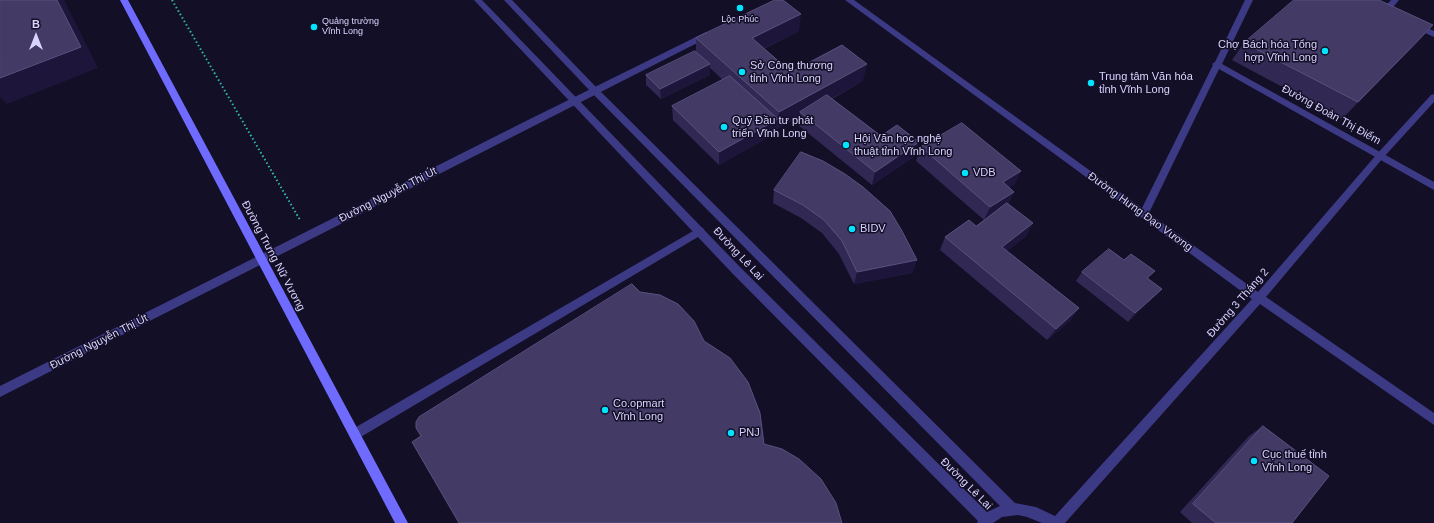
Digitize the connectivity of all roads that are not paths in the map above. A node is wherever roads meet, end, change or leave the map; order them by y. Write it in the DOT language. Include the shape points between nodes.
graph roads {
  1 [pos="124,0"];
  2 [pos="478,0"];
  3 [pos="508,0"];
  4 [pos="849,0"];
  5 [pos="1249,0"];
  6 [pos="1395,0"];
  7 [pos="1386,10"];
  8 [pos="1406,21"];
  9 [pos="713,31"];
  10 [pos="1434,34"];
  11 [pos="1216,64"];
  12 [pos="594,90"];
  13 [pos="1434,97"];
  14 [pos="573,100"];
  15 [pos="1380,156"];
  16 [pos="1434,186"];
  17 [pos="1144,214"];
  18 [pos="700,231"];
  19 [pos="262,260"];
  20 [pos="1259,298"];
  21 [pos="0,392"];
  22 [pos="1434,420"];
  23 [pos="354,434"];
  24 [pos="1012,509"];
  25 [pos="984,522"];
  26 [pos="402,523"];
  27 [pos="1054,523"];
  28 [pos="1057,523"];
  1 -- 19 [label="main road, Đường Trưng Nữ Vương"];
  2 -- 14 [label="street, Đường Lê Lai"];
  3 -- 12 [label="street, Đường Lê Lai"];
  4 -- 17 [label="street, Đường Hưng Đạo Vương"];
  5 -- 11 [label="street"];
  6 -- 7 [label="street"];
  8 -- 10 [label="street"];
  9 -- 12 [label="street, Đường Nguyễn Thị Út"];
  11 -- 15 [label="street, Đường Đoàn Thị Điểm"];
  11 -- 17 [label="street"];
  12 -- 14 [label="street, Đường Nguyễn Thị Út"];
  12 -- 24 [label="street, Đường Lê Lai"];
  13 -- 15 [label="street, Đường 3 Tháng 2"];
  14 -- 18 [label="street, Đường Lê Lai"];
  14 -- 19 [label="street, Đường Nguyễn Thị Út"];
  15 -- 16 [label="street, Đường Đoàn Thị Điểm"];
  15 -- 20 [label="street, Đường 3 Tháng 2"];
  17 -- 20 [label="street, Đường Hưng Đạo Vương"];
  18 -- 23 [label="street"];
  18 -- 25 [label="street, Đường Lê Lai"];
  19 -- 21 [label="street, Đường Nguyễn Thị Út"];
  19 -- 23 [label="main road, Đường Trưng Nữ Vương"];
  20 -- 22 [label="street, Đường Hưng Đạo Vương"];
  20 -- 28 [label="street, Đường 3 Tháng 2"];
  23 -- 26 [label="main road, Đường Trưng Nữ Vương"];
  24 -- 25 [label="street" via="1005,509"];
  24 -- 27 [label="street" via="1040,514"];
}
